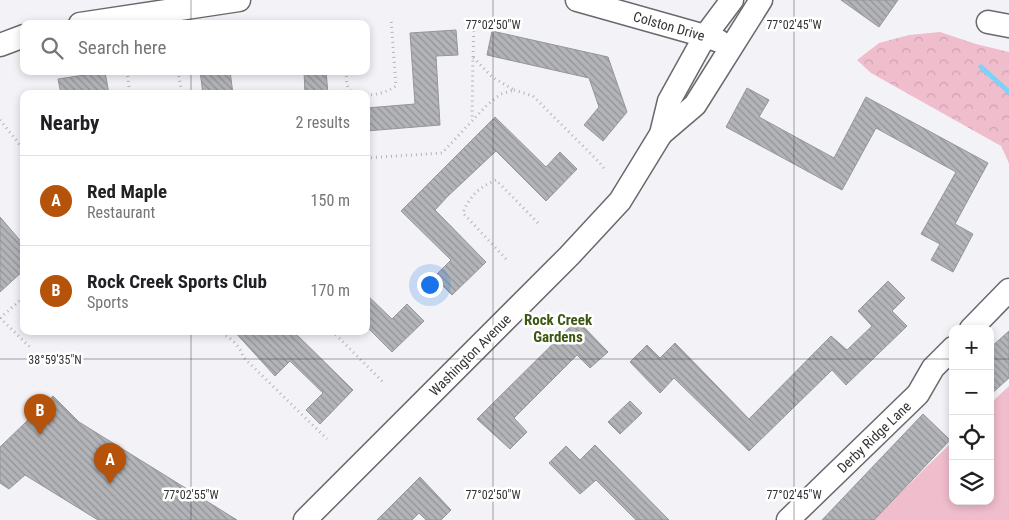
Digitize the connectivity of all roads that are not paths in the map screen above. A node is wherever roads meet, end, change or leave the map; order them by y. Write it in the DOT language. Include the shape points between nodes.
graph roads {
  1 [pos="239,0"];
  2 [pos="577,0"];
  3 [pos="732,0"];
  4 [pos="761,0"];
  5 [pos="122,9"];
  6 [pos="91,20"];
  7 [pos="705,36"];
  8 [pos="20,38"];
  9 [pos="0,45"];
  10 [pos="732,46"];
  11 [pos="661,134"];
  12 [pos="1009,290"];
  13 [pos="975,325"];
  14 [pos="949,352"];
  15 [pos="305,520"];
  16 [pos="788,520"];
  1 -- 5 [label="street"];
  2 -- 7 [label="street, Colston Drive"];
  3 -- 7 [label="street, Washington Avenue"];
  4 -- 10 [label="street, Washington Avenue"];
  5 -- 6 [label="street"];
  7 -- 10 [label="street, Colston Drive"];
  7 -- 11 [label="street, Washington Avenue" via="669,101"];
  8 -- 9 [label="street"];
  10 -- 11 [label="street, Washington Avenue" via="695,106"];
  11 -- 15 [label="street, Washington Avenue" via="620,201"];
  12 -- 13 [label="street"];
  14 -- 16 [label="street, Derby Ridge Lane" via="933,368 918,394"];
}
